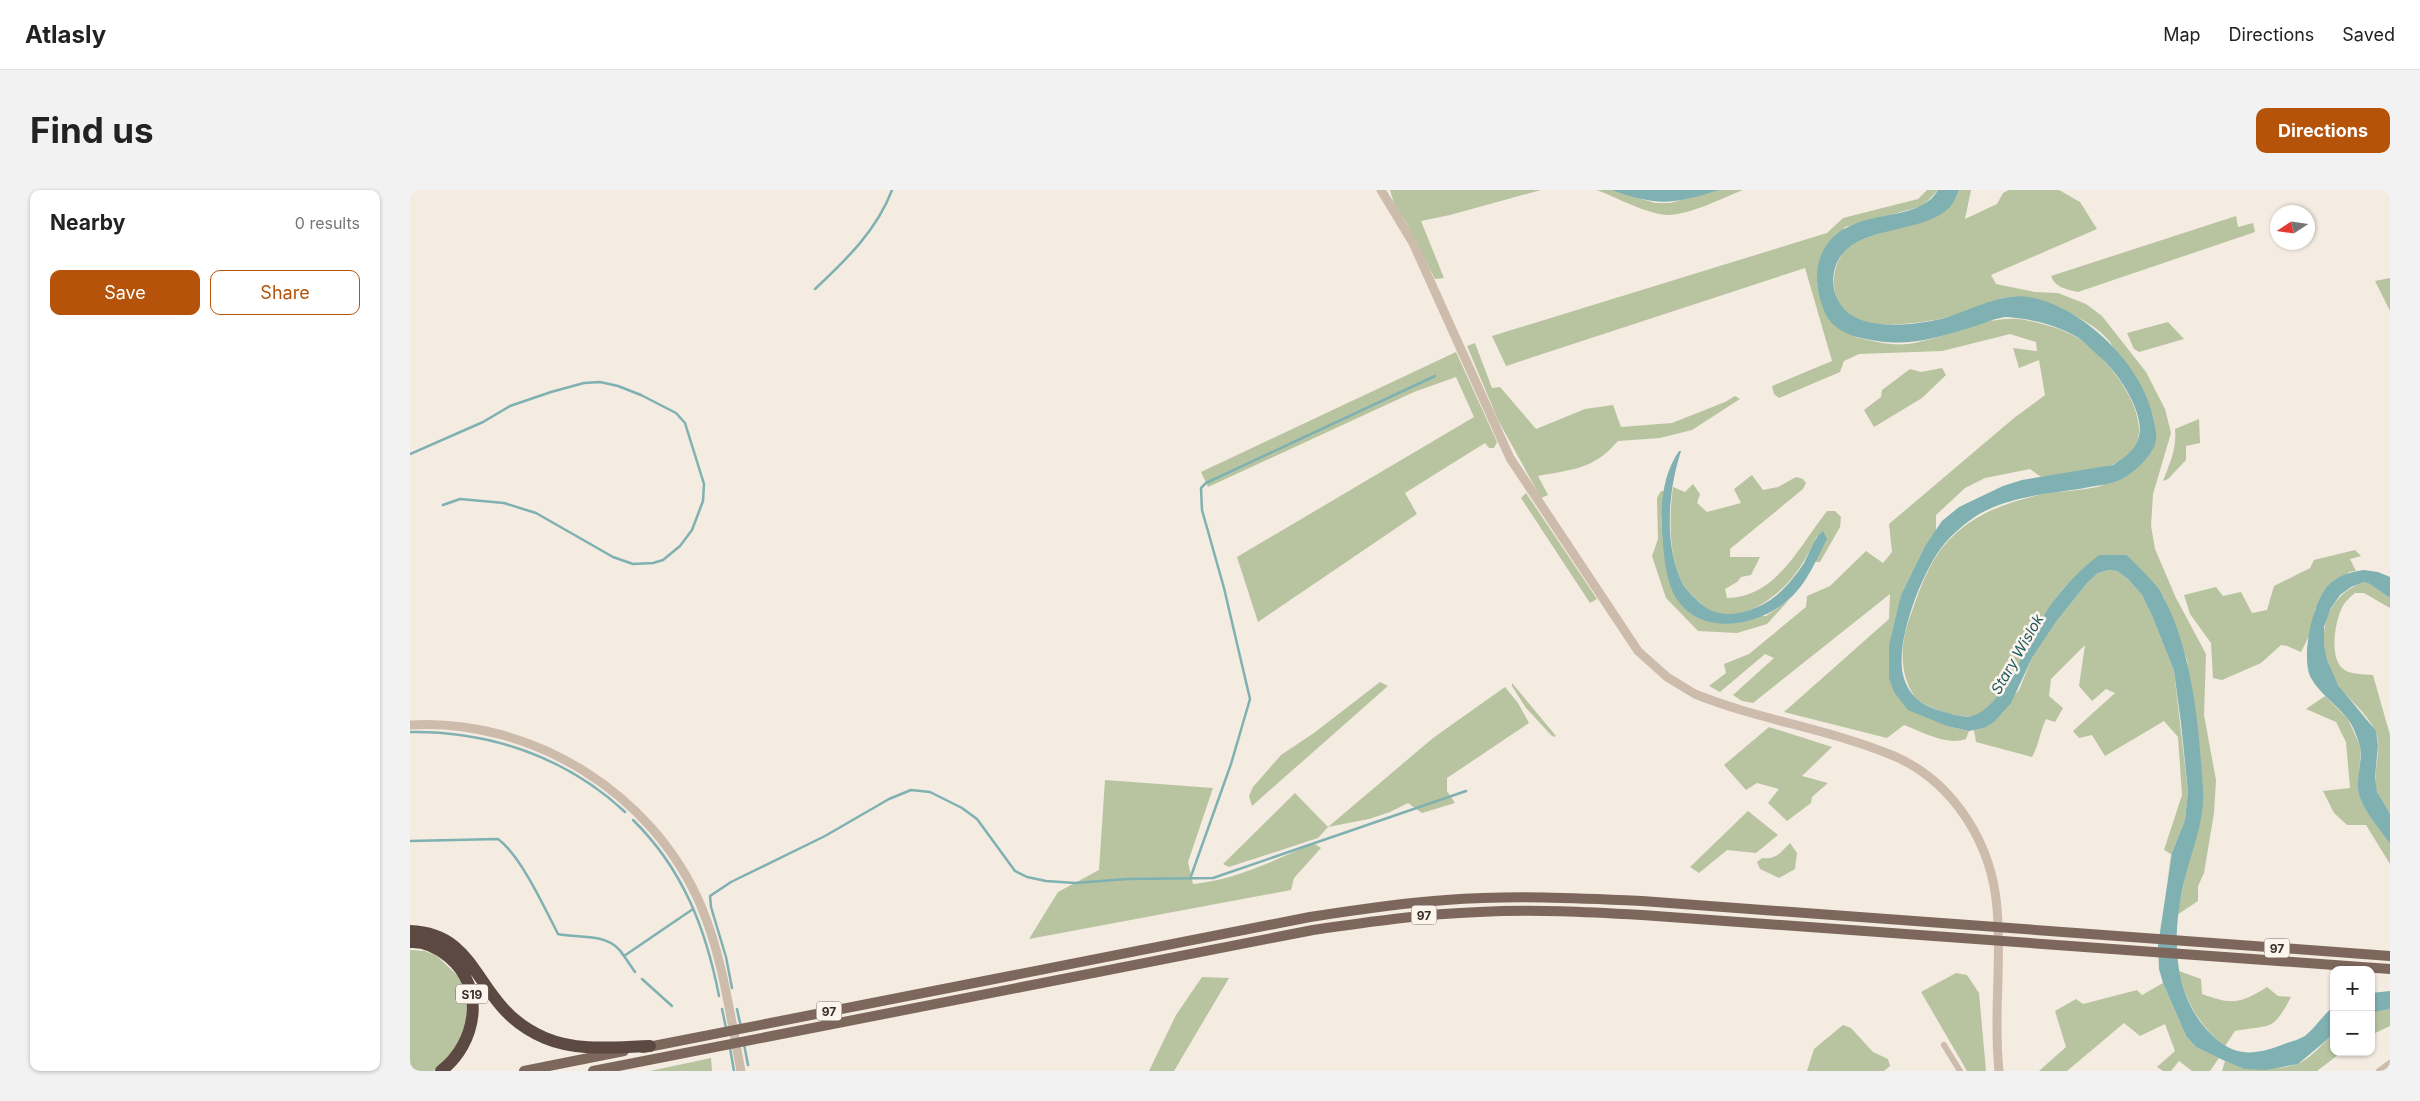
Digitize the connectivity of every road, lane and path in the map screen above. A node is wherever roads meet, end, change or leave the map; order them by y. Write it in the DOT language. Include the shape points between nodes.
graph roads {
  1 [pos="1381,190"];
  2 [pos="410,725"];
  3 [pos="410,931"];
  4 [pos="410,942"];
  5 [pos="2390,956"];
  6 [pos="2390,969"];
  7 [pos="1944,1045"];
  8 [pos="650,1046"];
  9 [pos="2390,1063"];
  10 [pos="441,1071"];
  11 [pos="524,1071"];
  12 [pos="593,1071"];
  13 [pos="741,1071"];
  14 [pos="1960,1071"];
  15 [pos="1999,1071"];
  16 [pos="2379,1071"];
  1 -- 15 [label="street" via="1413,243 1510,458 1638,651 1667,677 1694,694 1895,756 1939,786 1965,814 1986,855 1995,891 1998,936 1995,1028"];
  2 -- 13 [label="street" via="460,726 496,732 549,751 596,778 641,817 661,838 682,870 703,912 716,952"];
  3 -- 8 [label="highway" via="434,935 460,950 503,1009 544,1038 585,1047"];
  4 -- 10 [label="highway, S19" via="423,943 446,954 463,973 471,992 473,1009 468,1037 454,1060"];
  5 -- 8 [label="main road, 97" via="1584,898 1448,900 1310,917"];
  6 -- 12 [label="main road, 97" via="1574,911 1424,915 1313,930"];
  7 -- 14 [label="street"];
  8 -- 11 [label="main road, 97"];
  9 -- 16 [label="street"];
}
